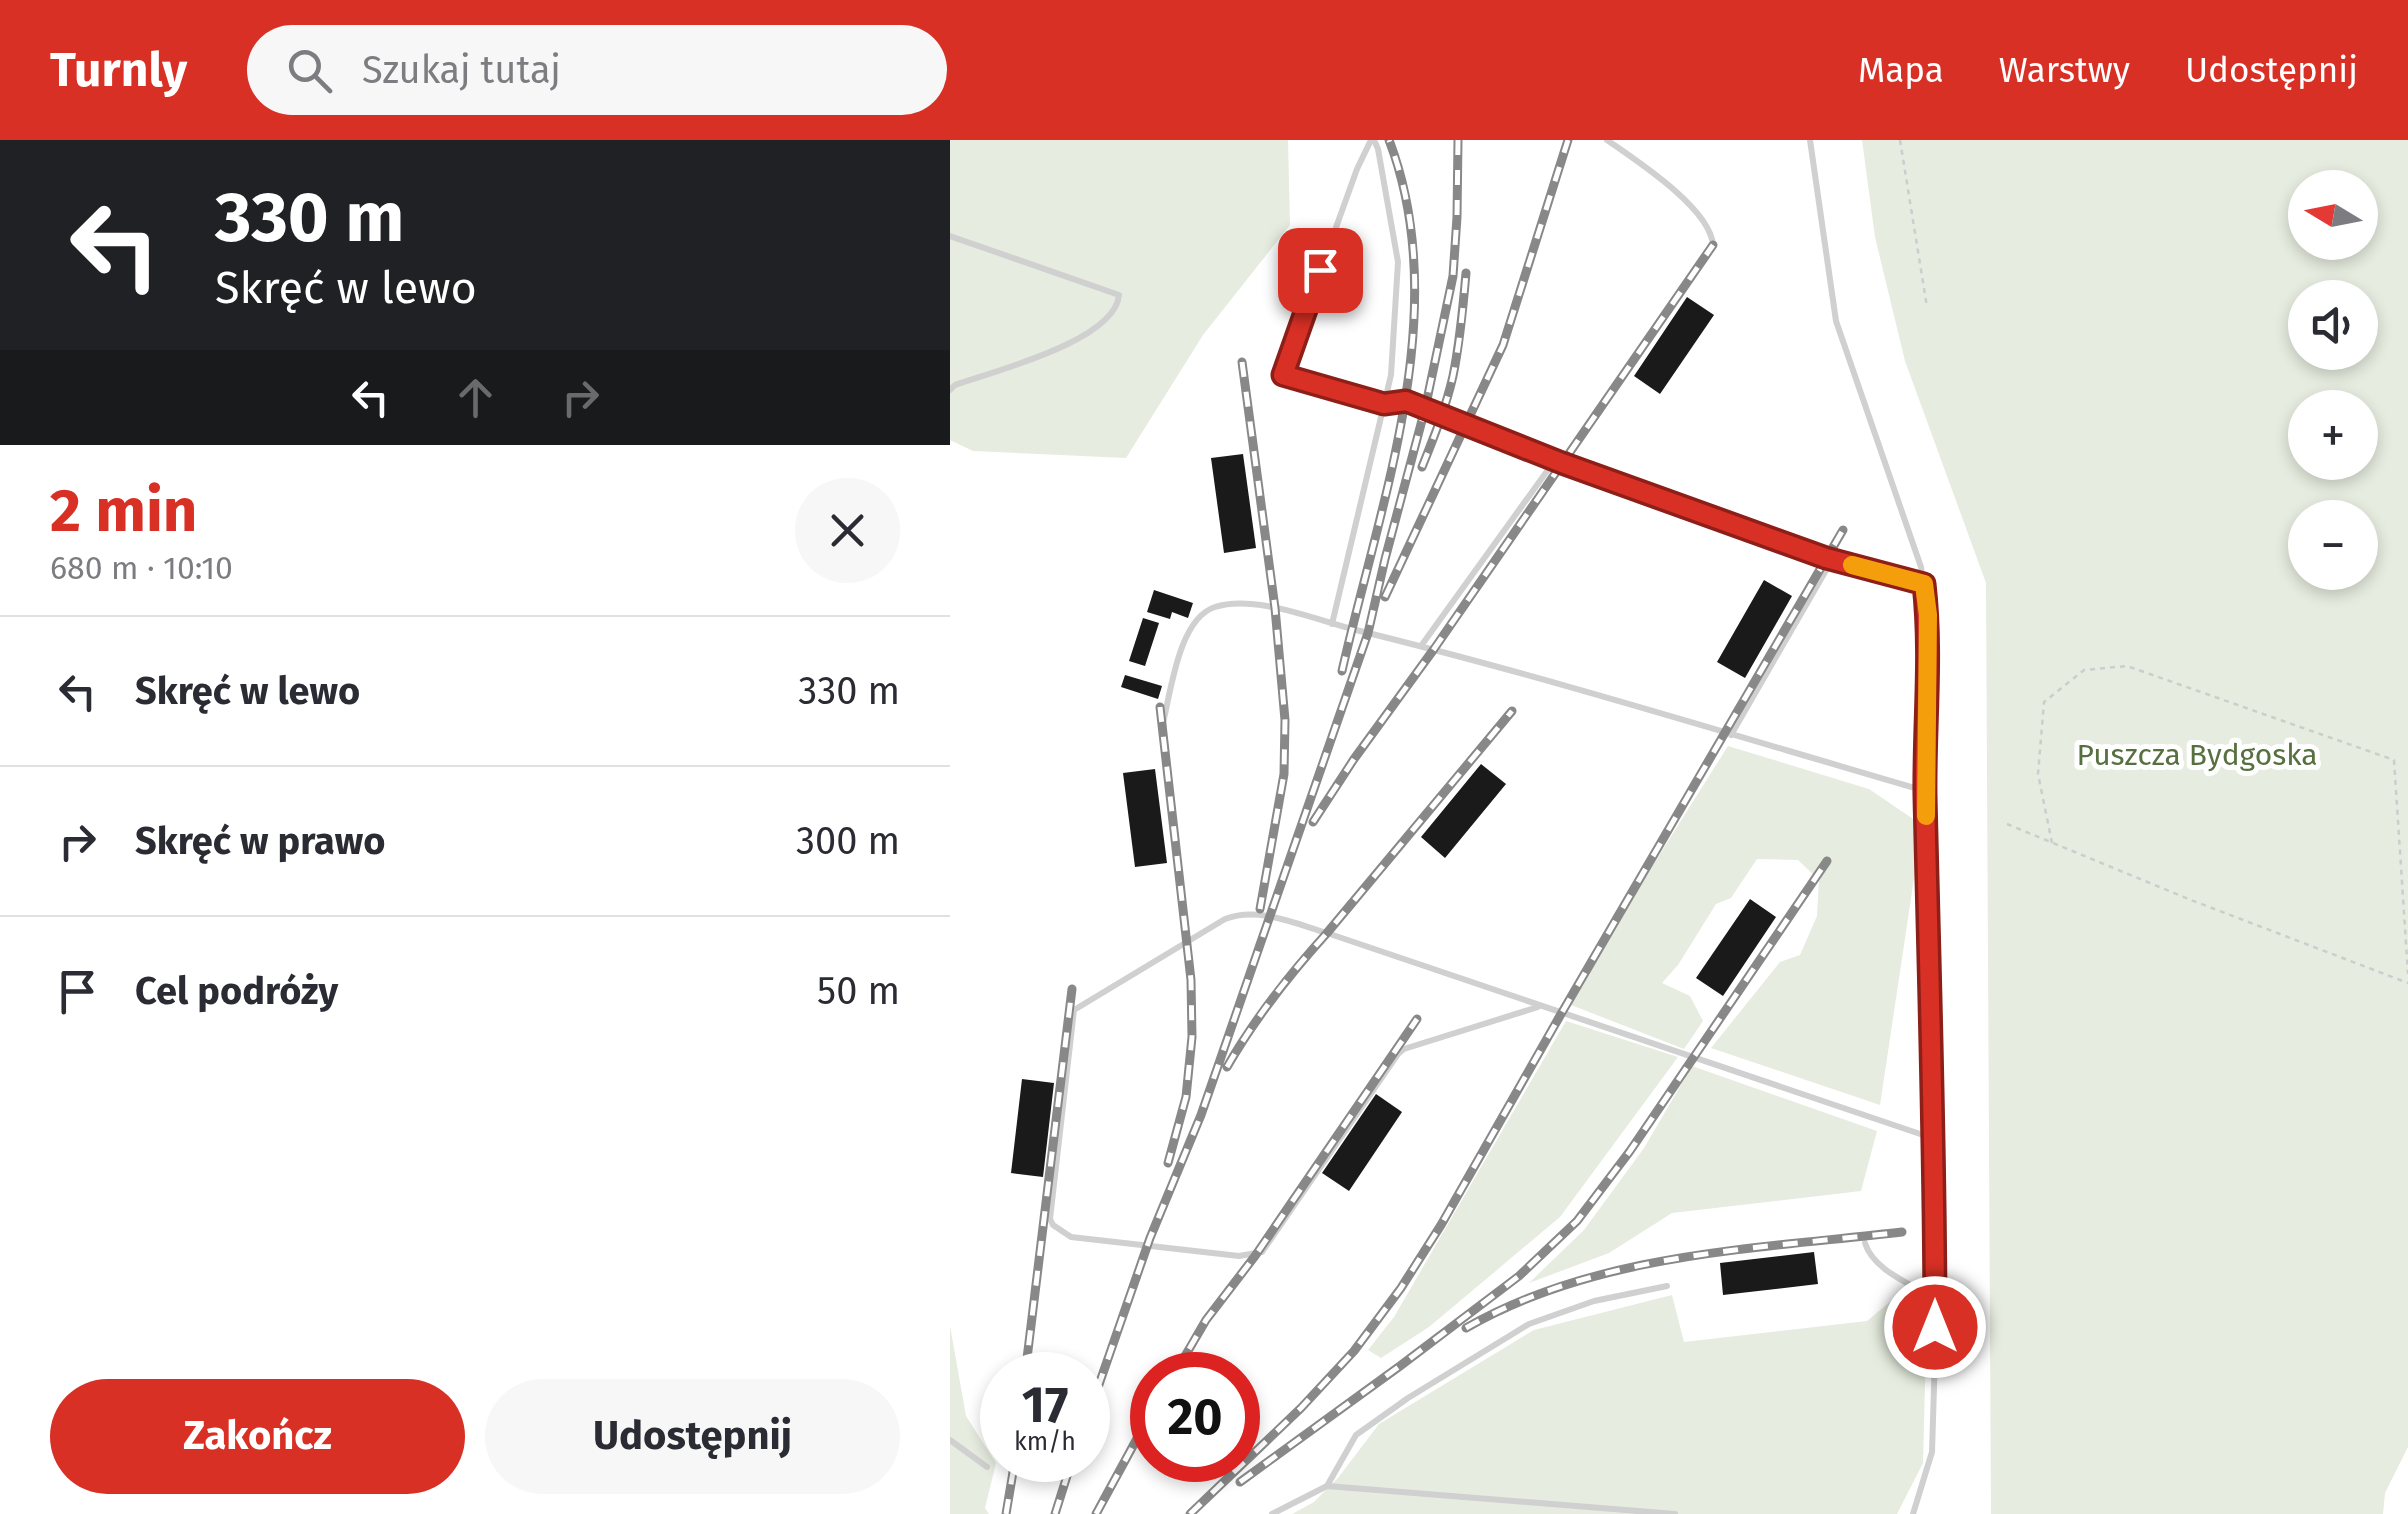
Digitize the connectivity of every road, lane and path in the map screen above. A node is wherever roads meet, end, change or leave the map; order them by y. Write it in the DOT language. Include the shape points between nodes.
graph roads {
  1 [pos="1372,140"];
  2 [pos="1607,140"];
  3 [pos="1810,140"];
  4 [pos="1900,140"];
  5 [pos="950,236"];
  6 [pos="1712,245"];
  7 [pos="1927,308"];
  8 [pos="950,390"];
  9 [pos="1384,404"];
  10 [pos="1555,460"];
  11 [pos="1832,560"];
  12 [pos="1924,584"];
  13 [pos="1332,624"];
  14 [pos="1421,646"];
  15 [pos="1162,727"];
  16 [pos="1731,735"];
  17 [pos="1925,791"];
  18 [pos="2008,824"];
  19 [pos="2052,842"];
  20 [pos="2408,974"];
  21 [pos="2408,983"];
  22 [pos="1539,1006"];
  23 [pos="1935,1139"];
  24 [pos="1865,1243"];
  25 [pos="1667,1286"];
  26 [pos="1935,1298"];
  27 [pos="950,1440"];
  28 [pos="980,1462"];
  29 [pos="1327,1486"];
  30 [pos="1272,1514"];
  31 [pos="1674,1514"];
  32 [pos="1913,1514"];
  1 -- 9 [label="lane" via="1398,262"];
  1 -- 9 [label="lane" via="1283,375"];
  2 -- 6 [label="lane" via="1694,208"];
  3 -- 12 [label="lane" via="1836,322"];
  4 -- 7 [label="path"];
  5 -- 8 [label="lane" via="1119,295 1113,313 1073,344"];
  9 -- 10 [label="lane" via="1406,401"];
  9 -- 13 [label="lane"];
  10 -- 11 [label="lane"];
  10 -- 14 [label="lane"];
  11 -- 12 [label="lane"];
  11 -- 16 [label="lane"];
  12 -- 17 [label="lane"];
  13 -- 14 [label="lane"];
  13 -- 15 [label="lane" via="1245,604 1206,611 1185,638"];
  14 -- 16 [label="lane"];
  16 -- 17 [label="lane"];
  17 -- 23 [label="lane"];
  18 -- 19 [label="path"];
  19 -- 20 [label="path" via="2038,774 2044,702 2084,670 2127,666 2394,760"];
  19 -- 21 [label="path"];
  22 -- 22 [label="lane" via="1268,916 1225,919 1072,1011 1050,1219 1071,1237 1239,1256 1262,1252 1398,1054"];
  22 -- 23 [label="lane"];
  23 -- 26 [label="lane"];
  24 -- 26 [label="lane" via="1878,1264"];
  25 -- 29 [label="lane" via="1594,1301 1530,1324 1356,1434"];
  26 -- 32 [label="lane" via="1932,1452"];
  27 -- 28 [label="lane"];
  29 -- 30 [label="lane"];
  29 -- 31 [label="lane"];
}
